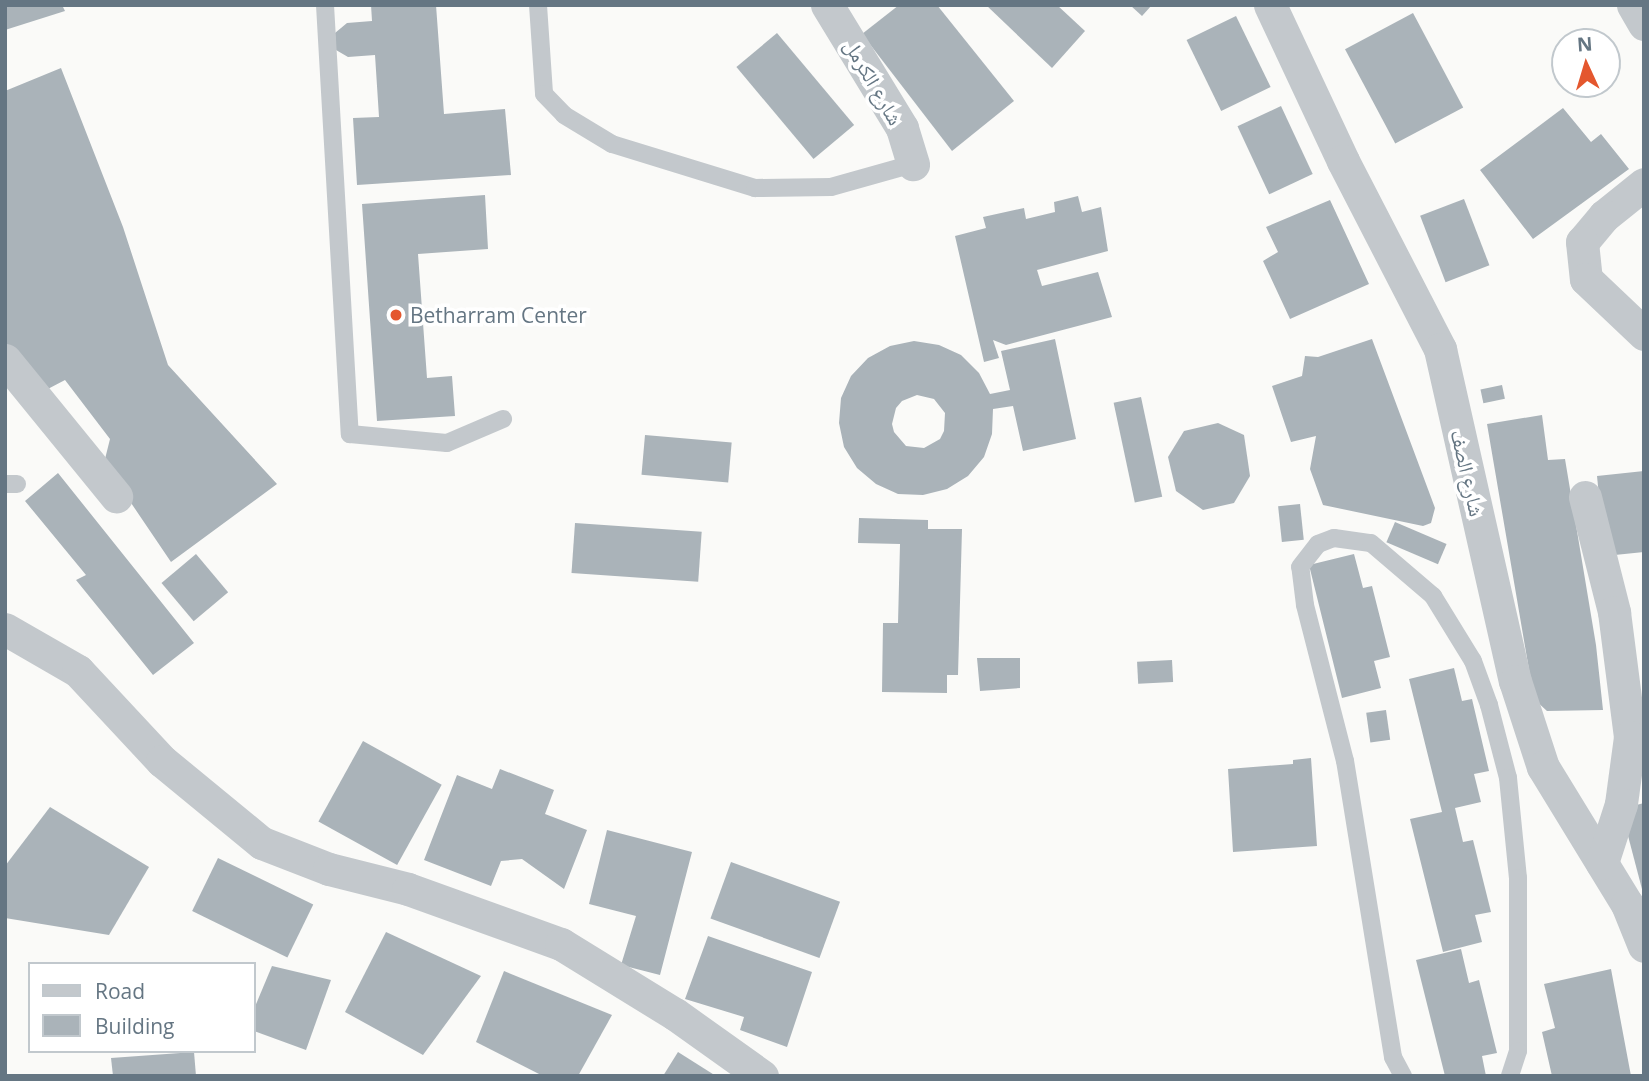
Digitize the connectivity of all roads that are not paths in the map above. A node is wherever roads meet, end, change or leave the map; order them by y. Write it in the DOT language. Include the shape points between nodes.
graph roads {
  1 [pos="325,5"];
  2 [pos="538,5"];
  3 [pos="827,5"];
  4 [pos="1270,5"];
  5 [pos="1633,5"];
  6 [pos="1644,24"];
  7 [pos="913,164"];
  8 [pos="1644,184"];
  9 [pos="1644,334"];
  10 [pos="5,360"];
  11 [pos="503,419"];
  12 [pos="116,496"];
  13 [pos="1586,497"];
  14 [pos="5,629"];
  15 [pos="1526,773"];
  16 [pos="1602,863"];
  17 [pos="1644,946"];
  18 [pos="762,1076"];
  19 [pos="1404,1076"];
  20 [pos="1510,1076"];
  1 -- 11 [label="lane" via="350,434 447,443"];
  2 -- 7 [label="lane" via="544,94 564,115 612,144 755,188 831,187"];
  3 -- 7 [label="street, شارع الكرمل" via="902,128"];
  4 -- 15 [label="street, شارع الصف" via="1343,161 1440,349 1515,681"];
  5 -- 6 [label="street"];
  8 -- 9 [label="street" via="1604,216 1582,242 1586,279"];
  10 -- 12 [label="street"];
  13 -- 16 [label="street" via="1614,612 1630,737 1621,804"];
  14 -- 18 [label="street" via="78,671 162,761 262,843 561,944 675,1014"];
  15 -- 16 [label="street, شارع الصف"];
  15 -- 19 [label="lane" via="1473,661 1433,596 1371,543 1334,538 1318,544 1300,566 1305,605 1345,761 1393,1057"];
  15 -- 20 [label="lane" via="1518,878 1518,1051"];
  16 -- 17 [label="street, شارع الصف" via="1627,904"];
}
